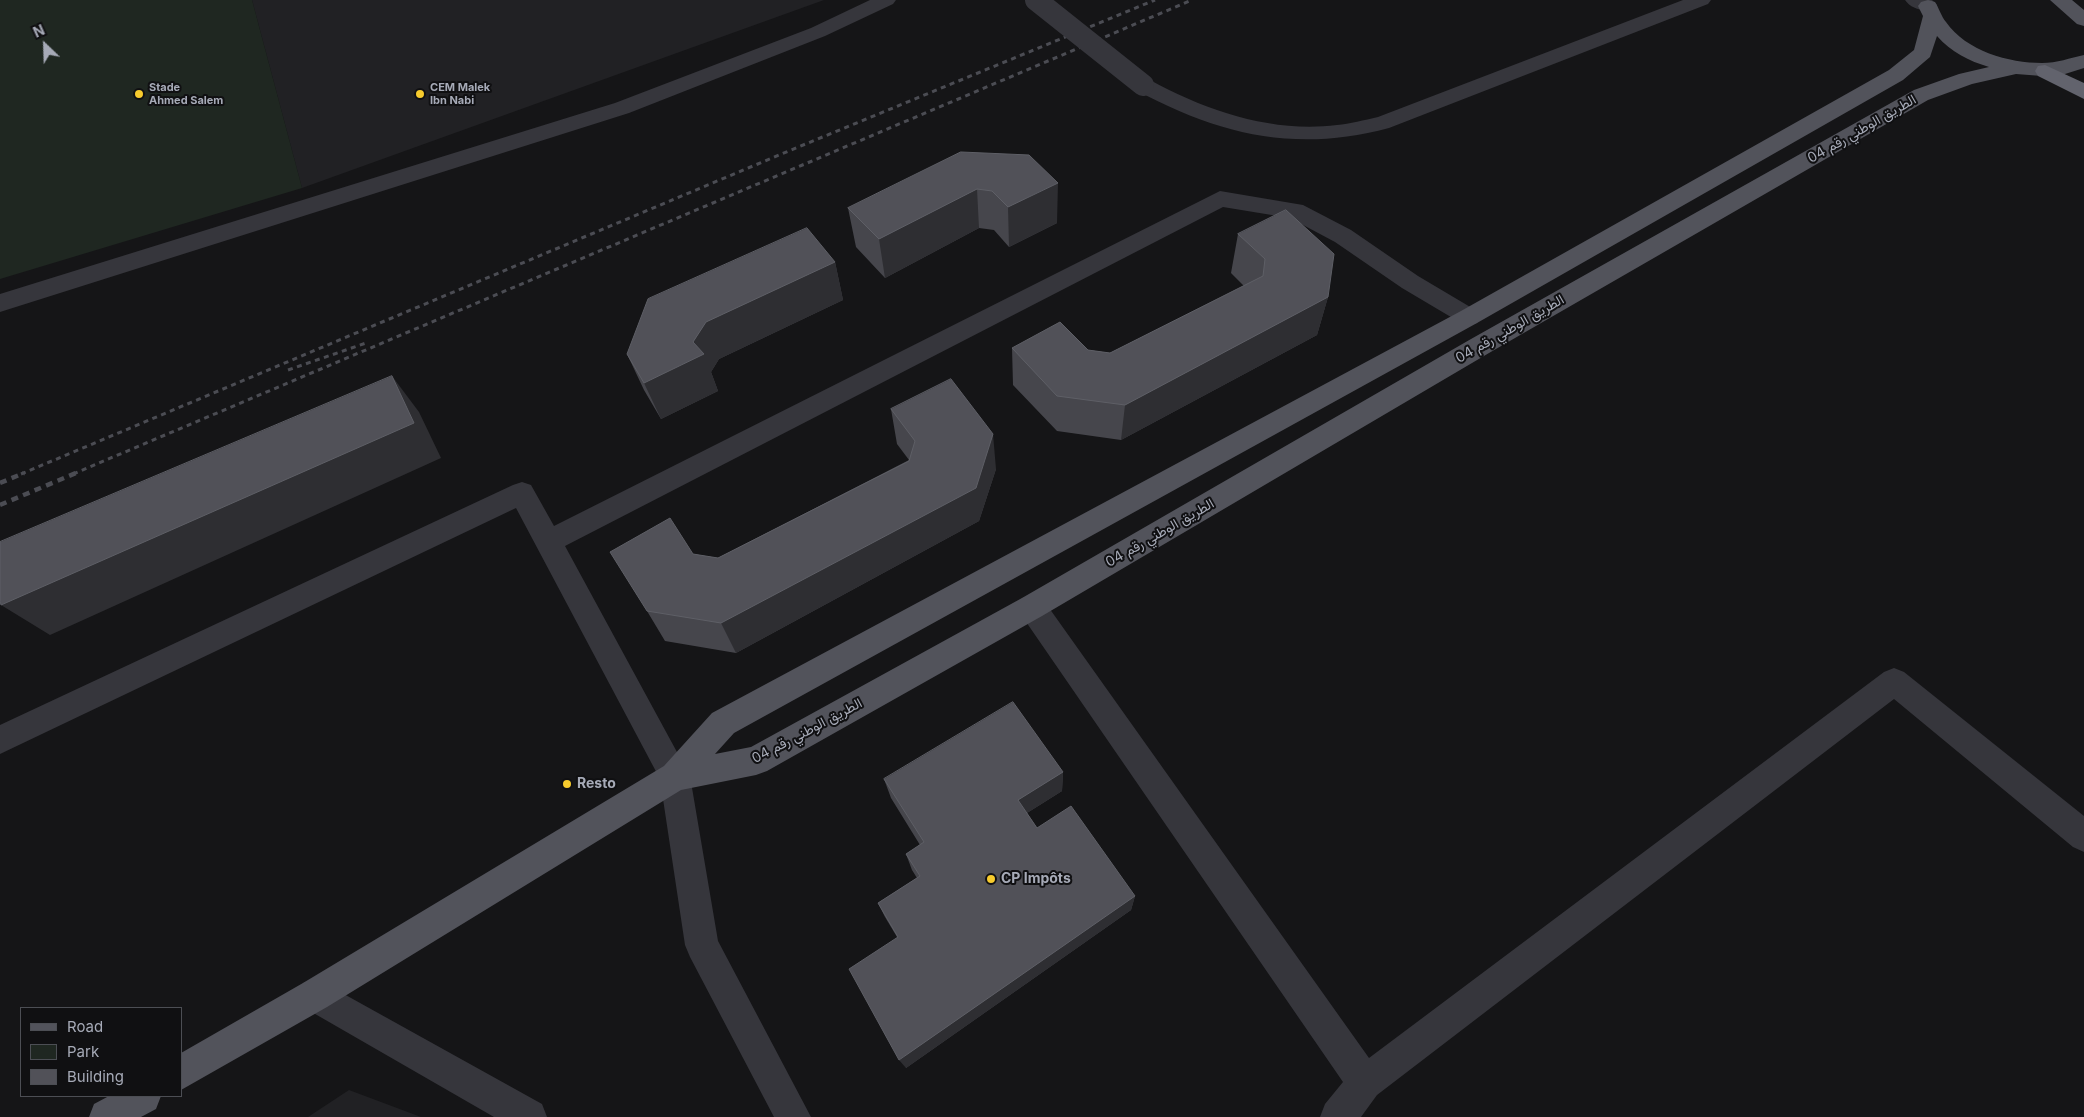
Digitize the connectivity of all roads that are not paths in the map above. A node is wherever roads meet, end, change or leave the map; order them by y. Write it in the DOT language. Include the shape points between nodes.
graph roads {
  1 [pos="886,0"];
  2 [pos="1036,0"];
  3 [pos="1701,0"];
  4 [pos="2060,0"];
  5 [pos="1925,6"];
  6 [pos="2084,20"];
  7 [pos="2084,61"];
  8 [pos="2017,68"];
  9 [pos="2045,71"];
  10 [pos="2084,92"];
  11 [pos="0,303"];
  12 [pos="1469,317"];
  13 [pos="548,542"];
  14 [pos="1032,607"];
  15 [pos="0,740"];
  16 [pos="675,776"];
  17 [pos="2084,836"];
  18 [pos="315,995"];
  19 [pos="182,1072"];
  20 [pos="1365,1083"];
  21 [pos="141,1097"];
  22 [pos="107,1117"];
  23 [pos="529,1117"];
  24 [pos="793,1117"];
  25 [pos="1338,1117"];
  1 -- 11 [label="street" via="818,32 622,108"];
  2 -- 3 [label="street, bridge" via="1143,85 1224,122 1282,134 1331,133 1382,123"];
  4 -- 6 [label="main road"];
  5 -- 8 [label="main road" via="1943,34 1963,48 1988,60"];
  5 -- 12 [label="main road" via="1923,52 1896,75"];
  7 -- 9 [label="main road" via="2070,68"];
  8 -- 9 [label="main road"];
  8 -- 14 [label="main road, الطريق الوطني رقم 04" via="1966,79 1921,95 1480,346"];
  9 -- 10 [label="highway"];
  12 -- 13 [label="street" via="1343,236 1295,211 1220,198"];
  12 -- 16 [label="main road" via="723,723"];
  13 -- 15 [label="street" via="522,493"];
  13 -- 16 [label="street"];
  14 -- 16 [label="main road, الطريق الوطني رقم 04" via="756,761"];
  14 -- 20 [label="street"];
  16 -- 18 [label="main road"];
  16 -- 24 [label="street" via="702,945"];
  17 -- 20 [label="street" via="1894,682"];
  18 -- 19 [label="main road"];
  18 -- 23 [label="street"];
  20 -- 25 [label="street"];
  21 -- 22 [label="main road"];
}
